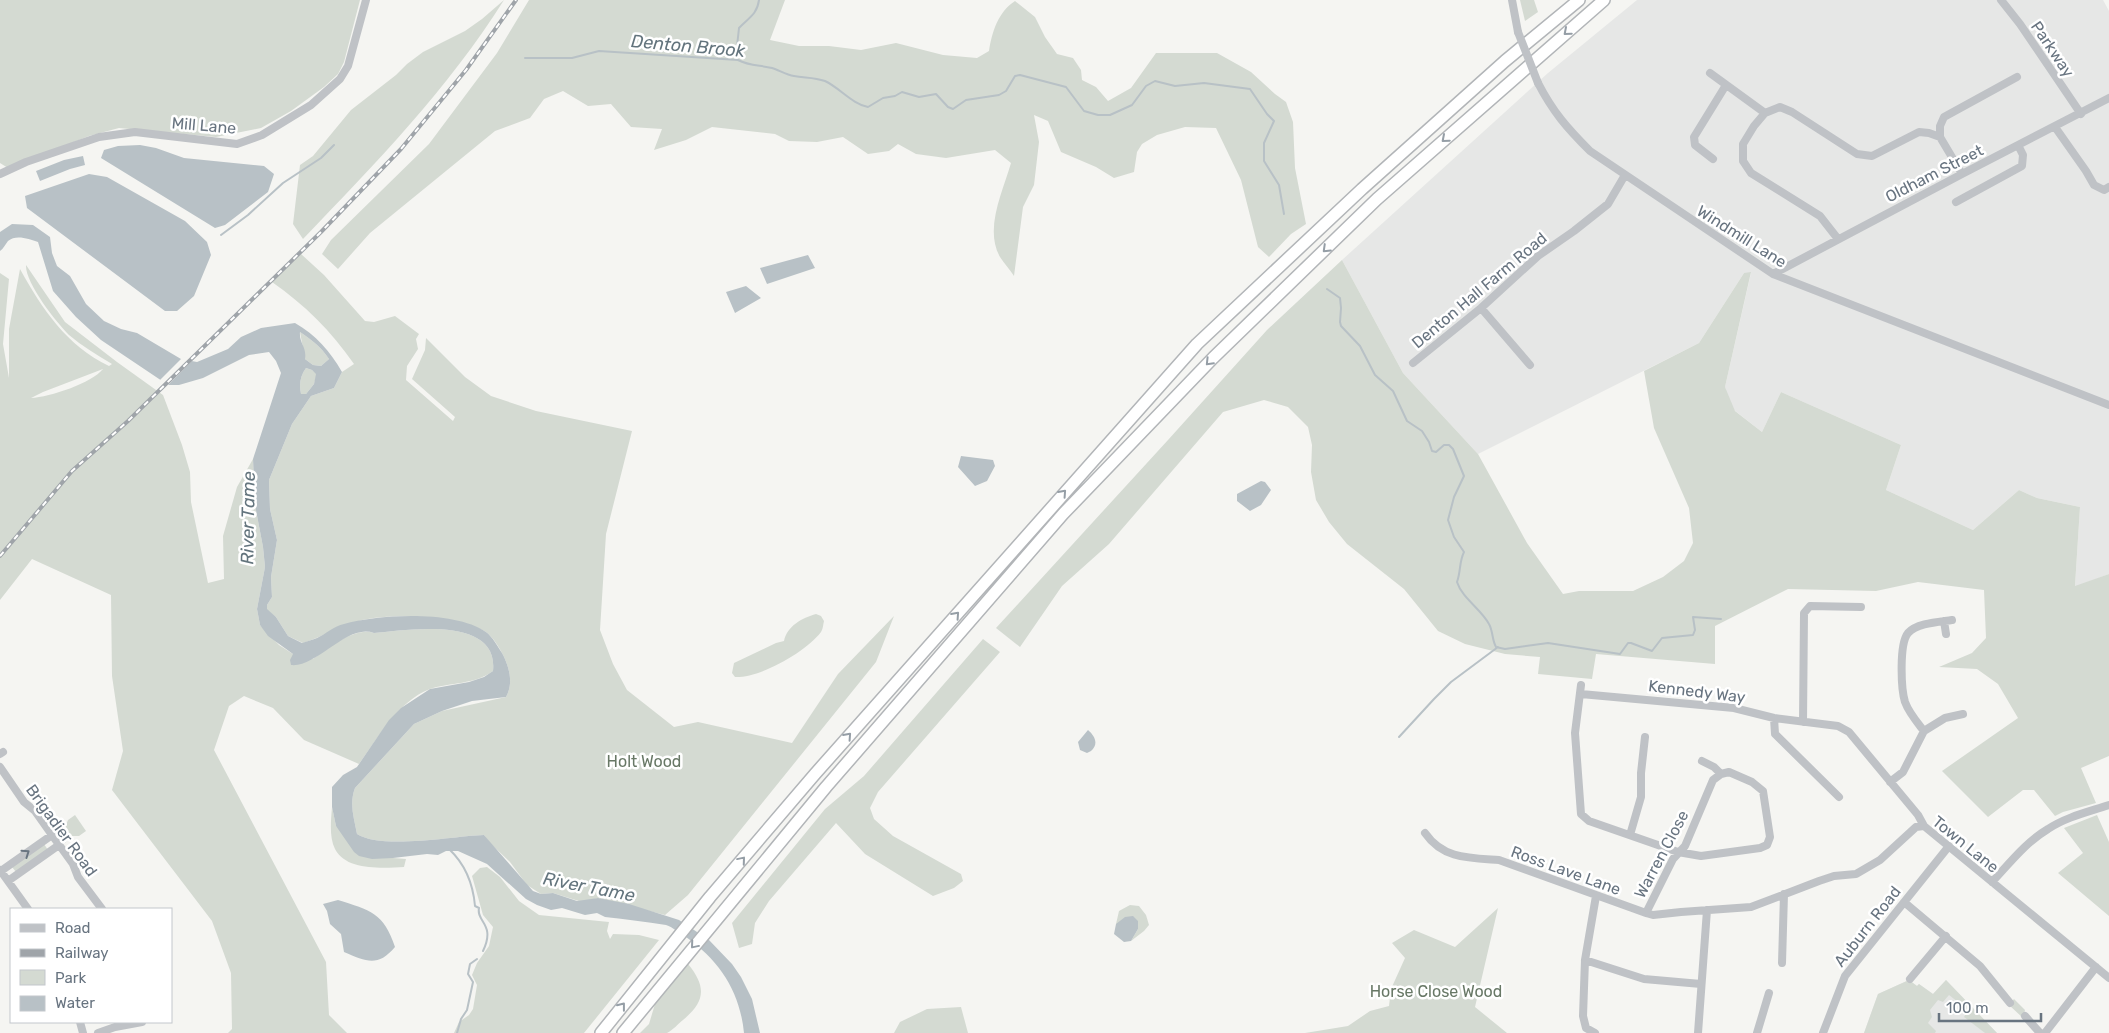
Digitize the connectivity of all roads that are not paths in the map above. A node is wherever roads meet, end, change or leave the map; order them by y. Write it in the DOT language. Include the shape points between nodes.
graph roads {
  1 [pos="366,0"];
  2 [pos="1512,0"];
  3 [pos="1579,0"];
  4 [pos="1604,0"];
  5 [pos="2001,0"];
  6 [pos="1710,73"];
  7 [pos="2017,78"];
  8 [pos="1726,85"];
  9 [pos="2109,98"];
  10 [pos="1766,113"];
  11 [pos="2081,114"];
  12 [pos="2055,127"];
  13 [pos="1940,137"];
  14 [pos="2018,145"];
  15 [pos="1713,159"];
  16 [pos="2,172"];
  17 [pos="1624,174"];
  18 [pos="1962,174"];
  19 [pos="2109,187"];
  20 [pos="1956,202"];
  21 [pos="1838,239"];
  22 [pos="1773,274"];
  23 [pos="1481,308"];
  24 [pos="1413,363"];
  25 [pos="1530,366"];
  26 [pos="2108,403"];
  27 [pos="1861,607"];
  28 [pos="1946,634"];
  29 [pos="1582,685"];
  30 [pos="1580,694"];
  31 [pos="1956,706"];
  32 [pos="1774,718"];
  33 [pos="1803,722"];
  34 [pos="1924,732"];
  35 [pos="1645,737"];
  36 [pos="1702,761"];
  37 [pos="0,767"];
  38 [pos="1720,774"];
  39 [pos="1890,782"];
  40 [pos="1840,797"];
  41 [pos="2109,805"];
  42 [pos="1924,826"];
  43 [pos="1425,833"];
  44 [pos="52,835"];
  45 [pos="1630,835"];
  46 [pos="59,845"];
  47 [pos="1949,846"];
  48 [pos="1678,852"];
  49 [pos="0,871"];
  50 [pos="8,881"];
  51 [pos="1992,882"];
  52 [pos="1784,894"];
  53 [pos="1596,896"];
  54 [pos="1904,902"];
  55 [pos="27,908"];
  56 [pos="101,908"];
  57 [pos="1707,910"];
  58 [pos="1646,913"];
  59 [pos="1946,936"];
  60 [pos="1585,960"];
  61 [pos="1782,963"];
  62 [pos="2096,967"];
  63 [pos="2109,978"];
  64 [pos="1910,979"];
  65 [pos="1701,984"];
  66 [pos="1769,993"];
  67 [pos="2010,1003"];
  68 [pos="2025,1016"];
  69 [pos="135,1023"];
  70 [pos="98,1033"];
  71 [pos="601,1033"];
  72 [pos="623,1033"];
  73 [pos="1595,1033"];
  74 [pos="1698,1033"];
  75 [pos="1757,1033"];
  76 [pos="1823,1033"];
  77 [pos="2040,1033"];
  78 [pos="2045,1033"];
  1 -- 16 [label="street, Mill Lane" via="348,66 340,79 311,105 262,135 237,144 135,132 117,134 98,137"];
  2 -- 17 [label="street, Windmill Lane, bridge" via="1518,32 1549,106 1590,151"];
  71 -- 3 [label="highway, one-way" via="710,897 815,774 1197,344 1362,189 1505,61"];
  4 -- 72 [label="highway, one-way" via="1377,199 1213,358 1063,514 826,787"];
  5 -- 11 [label="street, Parkway"];
  6 -- 8 [label="street"];
  7 -- 13 [label="street" via="1944,117"];
  8 -- 10 [label="street"];
  8 -- 15 [label="street" via="1694,137 1695,145"];
  9 -- 11 [label="street, Oldham Street"];
  10 -- 13 [label="street" via="1780,106 1858,154 1872,156 1920,132"];
  10 -- 21 [label="street" via="1743,144 1743,161 1751,174 1820,216"];
  11 -- 12 [label="street, Oldham Street"];
  12 -- 14 [label="street, Oldham Street"];
  12 -- 19 [label="street" via="2094,185 2104,190"];
  13 -- 18 [label="street"];
  14 -- 18 [label="street, Oldham Street"];
  14 -- 20 [label="street" via="2023,155 2022,166"];
  17 -- 22 [label="street, Windmill Lane"];
  17 -- 23 [label="street, Denton Hall Farm Road" via="1608,204 1538,256"];
  18 -- 21 [label="street, Oldham Street"];
  21 -- 22 [label="street, Oldham Street"];
  22 -- 26 [label="street, Windmill Lane"];
  23 -- 24 [label="street, Denton Hall Farm Road"];
  23 -- 25 [label="street"];
  27 -- 33 [label="street" via="1810,606 1804,613"];
  28 -- 34 [label="street" via="1948,620 1919,627 1908,634 1903,647 1905,702"];
  29 -- 30 [label="street"];
  30 -- 32 [label="street, Kennedy Way" via="1734,708"];
  30 -- 45 [label="street" via="1575,733 1581,814 1589,821"];
  31 -- 34 [label="street" via="1961,714 1945,718"];
  32 -- 33 [label="street, Kennedy Way"];
  32 -- 40 [label="street" via="1775,734"];
  33 -- 39 [label="street, Kennedy Way" via="1838,726 1849,732"];
  34 -- 39 [label="street" via="1903,772"];
  35 -- 45 [label="street" via="1641,797"];
  36 -- 38 [label="street"];
  37 -- 44 [label="street, Brigadier Road"];
  38 -- 48 [label="street, Warren Close" via="1713,780 1685,846"];
  38 -- 48 [label="street" via="1729,772 1763,791 1770,837 1767,845 1701,856"];
  39 -- 42 [label="street"];
  41 -- 51 [label="street" via="2066,819 2048,829"];
  42 -- 47 [label="street, Town Lane"];
  42 -- 52 [label="street, Town Lane" via="1916,826 1880,860 1863,871 1834,876"];
  43 -- 53 [label="street, Ross Lave Lane" via="1445,853 1499,860"];
  44 -- 46 [label="street, Brigadier Road"];
  49 -- 44 [label="street, one-way"];
  45 -- 48 [label="street"];
  46 -- 50 [label="street"];
  46 -- 56 [label="street, Brigadier Road"];
  47 -- 51 [label="street, Town Lane"];
  47 -- 54 [label="street, Auburn Road"];
  48 -- 58 [label="street, Warren Close"];
  49 -- 50 [label="street"];
  50 -- 55 [label="street"];
  51 -- 62 [label="street, Town Lane"];
  52 -- 57 [label="street, Town Lane" via="1751,906"];
  52 -- 61 [label="street"];
  53 -- 58 [label="street, Ross Lave Lane"];
  53 -- 60 [label="street"];
  54 -- 59 [label="street"];
  54 -- 76 [label="street, Auburn Road" via="1844,976"];
  57 -- 58 [label="street, Town Lane"];
  57 -- 65 [label="street"];
  59 -- 64 [label="street"];
  59 -- 67 [label="street" via="1980,966"];
  60 -- 65 [label="street" via="1644,979"];
  60 -- 73 [label="street" via="1584,1023"];
  62 -- 63 [label="street, Town Lane"];
  62 -- 78 [label="street"];
  65 -- 74 [label="street"];
  66 -- 75 [label="street"];
  68 -- 77 [label="street"];
  69 -- 70 [label="street"];
}
